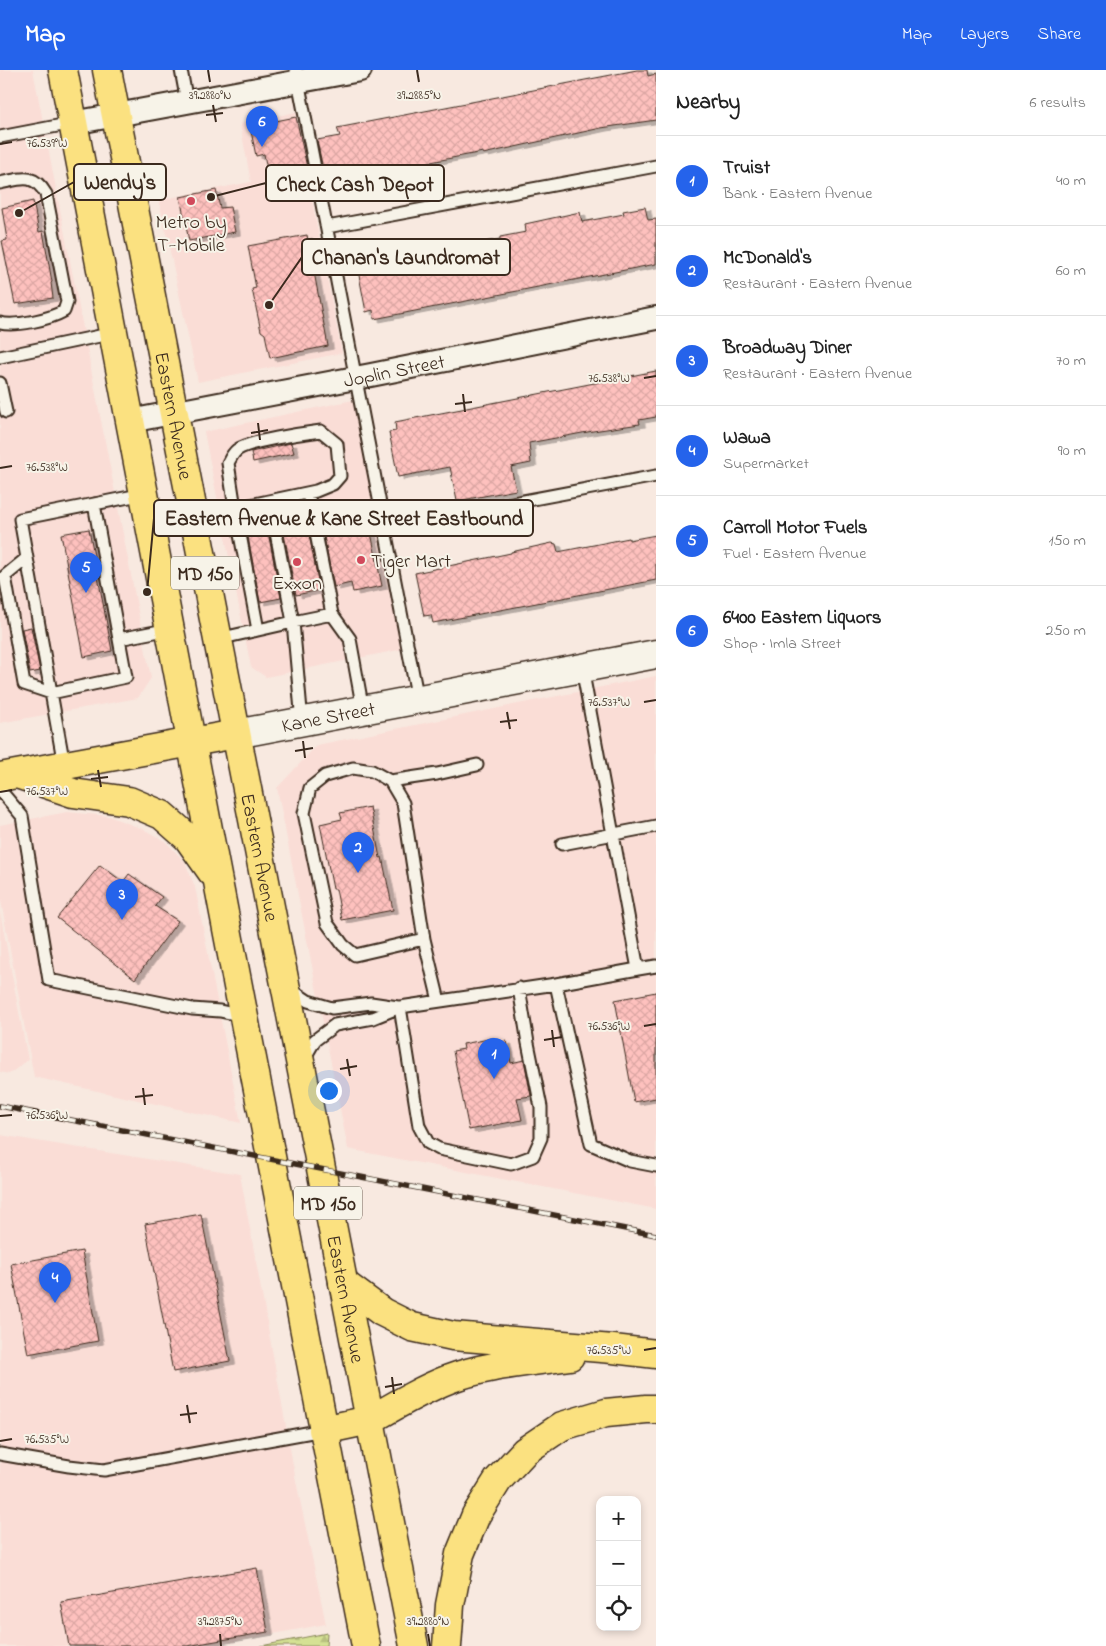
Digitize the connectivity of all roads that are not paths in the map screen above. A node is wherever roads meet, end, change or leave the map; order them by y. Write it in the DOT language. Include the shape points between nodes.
graph roads {
  1 [pos="63,70"];
  2 [pos="107,70"];
  3 [pos="181,70"];
  4 [pos="360,70"];
  5 [pos="297,76"];
  6 [pos="187,102"];
  7 [pos="116,115"];
  8 [pos="73,123"];
  9 [pos="0,137"];
  10 [pos="656,166"];
  11 [pos="0,183"];
  12 [pos="327,227"];
  13 [pos="656,318"];
  14 [pos="0,323"];
  15 [pos="114,333"];
  16 [pos="0,357"];
  17 [pos="356,378"];
  18 [pos="0,382"];
  19 [pos="6,412"];
  20 [pos="174,412"];
  21 [pos="130,420"];
  22 [pos="656,476"];
  23 [pos="312,492"];
  24 [pos="144,494"];
  25 [pos="270,501"];
  26 [pos="94,504"];
  27 [pos="234,508"];
  28 [pos="194,517"];
  29 [pos="385,527"];
  30 [pos="27,558"];
  31 [pos="332,614"];
  32 [pos="293,622"];
  33 [pos="170,629"];
  34 [pos="258,630"];
  35 [pos="119,639"];
  36 [pos="218,639"];
  37 [pos="656,654"];
  38 [pos="582,668"];
  39 [pos="51,693"];
  40 [pos="418,700"];
  41 [pos="363,710"];
  42 [pos="302,722"];
  43 [pos="236,734"];
  44 [pos="191,742"];
  45 [pos="64,765"];
  46 [pos="477,765"];
  47 [pos="5,780"];
  48 [pos="390,781"];
  49 [pos="656,826"];
  50 [pos="613,834"];
  51 [pos="562,844"];
  52 [pos="218,881"];
  53 [pos="424,939"];
  54 [pos="656,966"];
  55 [pos="638,969"];
  56 [pos="556,984"];
  57 [pos="285,986"];
  58 [pos="519,988"];
  59 [pos="439,1001"];
  60 [pos="400,1007"];
  61 [pos="243,1016"];
  62 [pos="300,1064"];
  63 [pos="656,1166"];
  64 [pos="343,1283"];
  65 [pos="613,1349"];
  66 [pos="656,1354"];
  67 [pos="656,1409"];
  68 [pos="370,1420"];
  69 [pos="323,1430"];
  70 [pos="0,1454"];
  71 [pos="366,1646"];
  72 [pos="414,1646"];
  73 [pos="447,1646"];
  1 -- 8 [label="main road, MD 150"];
  2 -- 7 [label="main road, Eastern Avenue / MD 150"];
  3 -- 6 [label="lane"];
  4 -- 5 [label="street"];
  5 -- 6 [label="street"];
  5 -- 12 [label="lane"];
  6 -- 7 [label="street"];
  7 -- 8 [label="street"];
  7 -- 20 [label="main road, Eastern Avenue / MD 150"];
  8 -- 9 [label="lane"];
  8 -- 15 [label="main road, MD 150"];
  10 -- 12 [label="lane"];
  11 -- 14 [label="lane" via="31,179 40,184 46,194 67,302 64,311 58,315 23,323"];
  12 -- 17 [label="lane"];
  13 -- 17 [label="street, Joplin Street"];
  15 -- 16 [label="lane"];
  15 -- 21 [label="main road, MD 150"];
  17 -- 20 [label="street, Joplin Street"];
  17 -- 29 [label="lane"];
  18 -- 19 [label="lane"];
  20 -- 21 [label="street, Joplin Street"];
  20 -- 28 [label="main road, Eastern Avenue / MD 150"];
  21 -- 24 [label="main road, MD 150"];
  22 -- 29 [label="lane"];
  23 -- 25 [label="lane"];
  23 -- 27 [label="lane" via="332,484 340,476 337,444 321,431 249,444 236,450 228,463"];
  23 -- 31 [label="lane"];
  24 -- 26 [label="lane"];
  24 -- 33 [label="main road, MD 150"];
  25 -- 27 [label="lane"];
  25 -- 32 [label="lane"];
  26 -- 30 [label="lane" via="20,519"];
  26 -- 35 [label="lane"];
  27 -- 28 [label="lane"];
  27 -- 34 [label="lane"];
  28 -- 36 [label="main road, Eastern Avenue / MD 150"];
  29 -- 40 [label="lane"];
  30 -- 39 [label="lane"];
  30 -- 39 [label="lane" via="6,576 24,684"];
  31 -- 32 [label="lane"];
  31 -- 41 [label="lane" via="350,639"];
  32 -- 34 [label="lane"];
  32 -- 42 [label="lane"];
  33 -- 35 [label="lane"];
  33 -- 44 [label="main road, MD 150"];
  34 -- 36 [label="lane"];
  35 -- 39 [label="lane" via="126,677"];
  36 -- 43 [label="main road, Eastern Avenue / MD 150"];
  37 -- 38 [label="main road, Kane Street"];
  38 -- 40 [label="main road, Kane Street"];
  38 -- 50 [label="lane"];
  39 -- 45 [label="lane"];
  40 -- 41 [label="main road, Kane Street"];
  41 -- 42 [label="main road, Kane Street"];
  42 -- 43 [label="main road, Kane Street"];
  43 -- 44 [label="main road, Kane Street"];
  43 -- 57 [label="main road, Eastern Avenue / MD 150"];
  44 -- 45 [label="main road, Kane Street"];
  44 -- 52 [label="main road, MD 150"];
  45 -- 47 [label="main road, Kane Street"];
  46 -- 48 [label="lane"];
  47 -- 52 [label="main road" via="129,801 162,816 188,838"];
  47 -- 61 [label="lane" via="22,816 49,980"];
  48 -- 53 [label="lane" via="403,803"];
  48 -- 53 [label="lane" via="372,771 353,768 325,776 310,788 304,813 326,923 355,955"];
  49 -- 50 [label="lane"];
  50 -- 51 [label="lane"];
  50 -- 55 [label="lane"];
  52 -- 61 [label="main road, MD 150"];
  53 -- 59 [label="lane"];
  54 -- 55 [label="lane"];
  55 -- 56 [label="lane"];
  56 -- 58 [label="lane"];
  56 -- 63 [label="lane" via="591,1144 630,1161"];
  57 -- 60 [label="lane" via="308,1001 332,1008 371,1003"];
  57 -- 62 [label="main road, Eastern Avenue / MD 150"];
  58 -- 59 [label="lane"];
  58 -- 60 [label="lane" via="540,1107 541,1138 533,1156 511,1164 439,1149 428,1143 419,1126"];
  59 -- 60 [label="lane"];
  60 -- 62 [label="lane" via="373,1018 335,1025 315,1040"];
  61 -- 69 [label="main road, MD 150"];
  62 -- 64 [label="main road, Eastern Avenue / MD 150"];
  64 -- 65 [label="main road" via="382,1312 412,1327 453,1336"];
  64 -- 68 [label="main road, Eastern Avenue / MD 150"];
  65 -- 66 [label="main road"];
  65 -- 68 [label="main road" via="450,1378"];
  67 -- 73 [label="main road" via="606,1414 562,1426 525,1451 498,1480 476,1515 460,1554 450,1605"];
  68 -- 69 [label="main road"];
  68 -- 72 [label="main road, Eastern Avenue / MD 150"];
  69 -- 70 [label="lane" via="104,1470"];
  69 -- 71 [label="main road, MD 150"];
}
